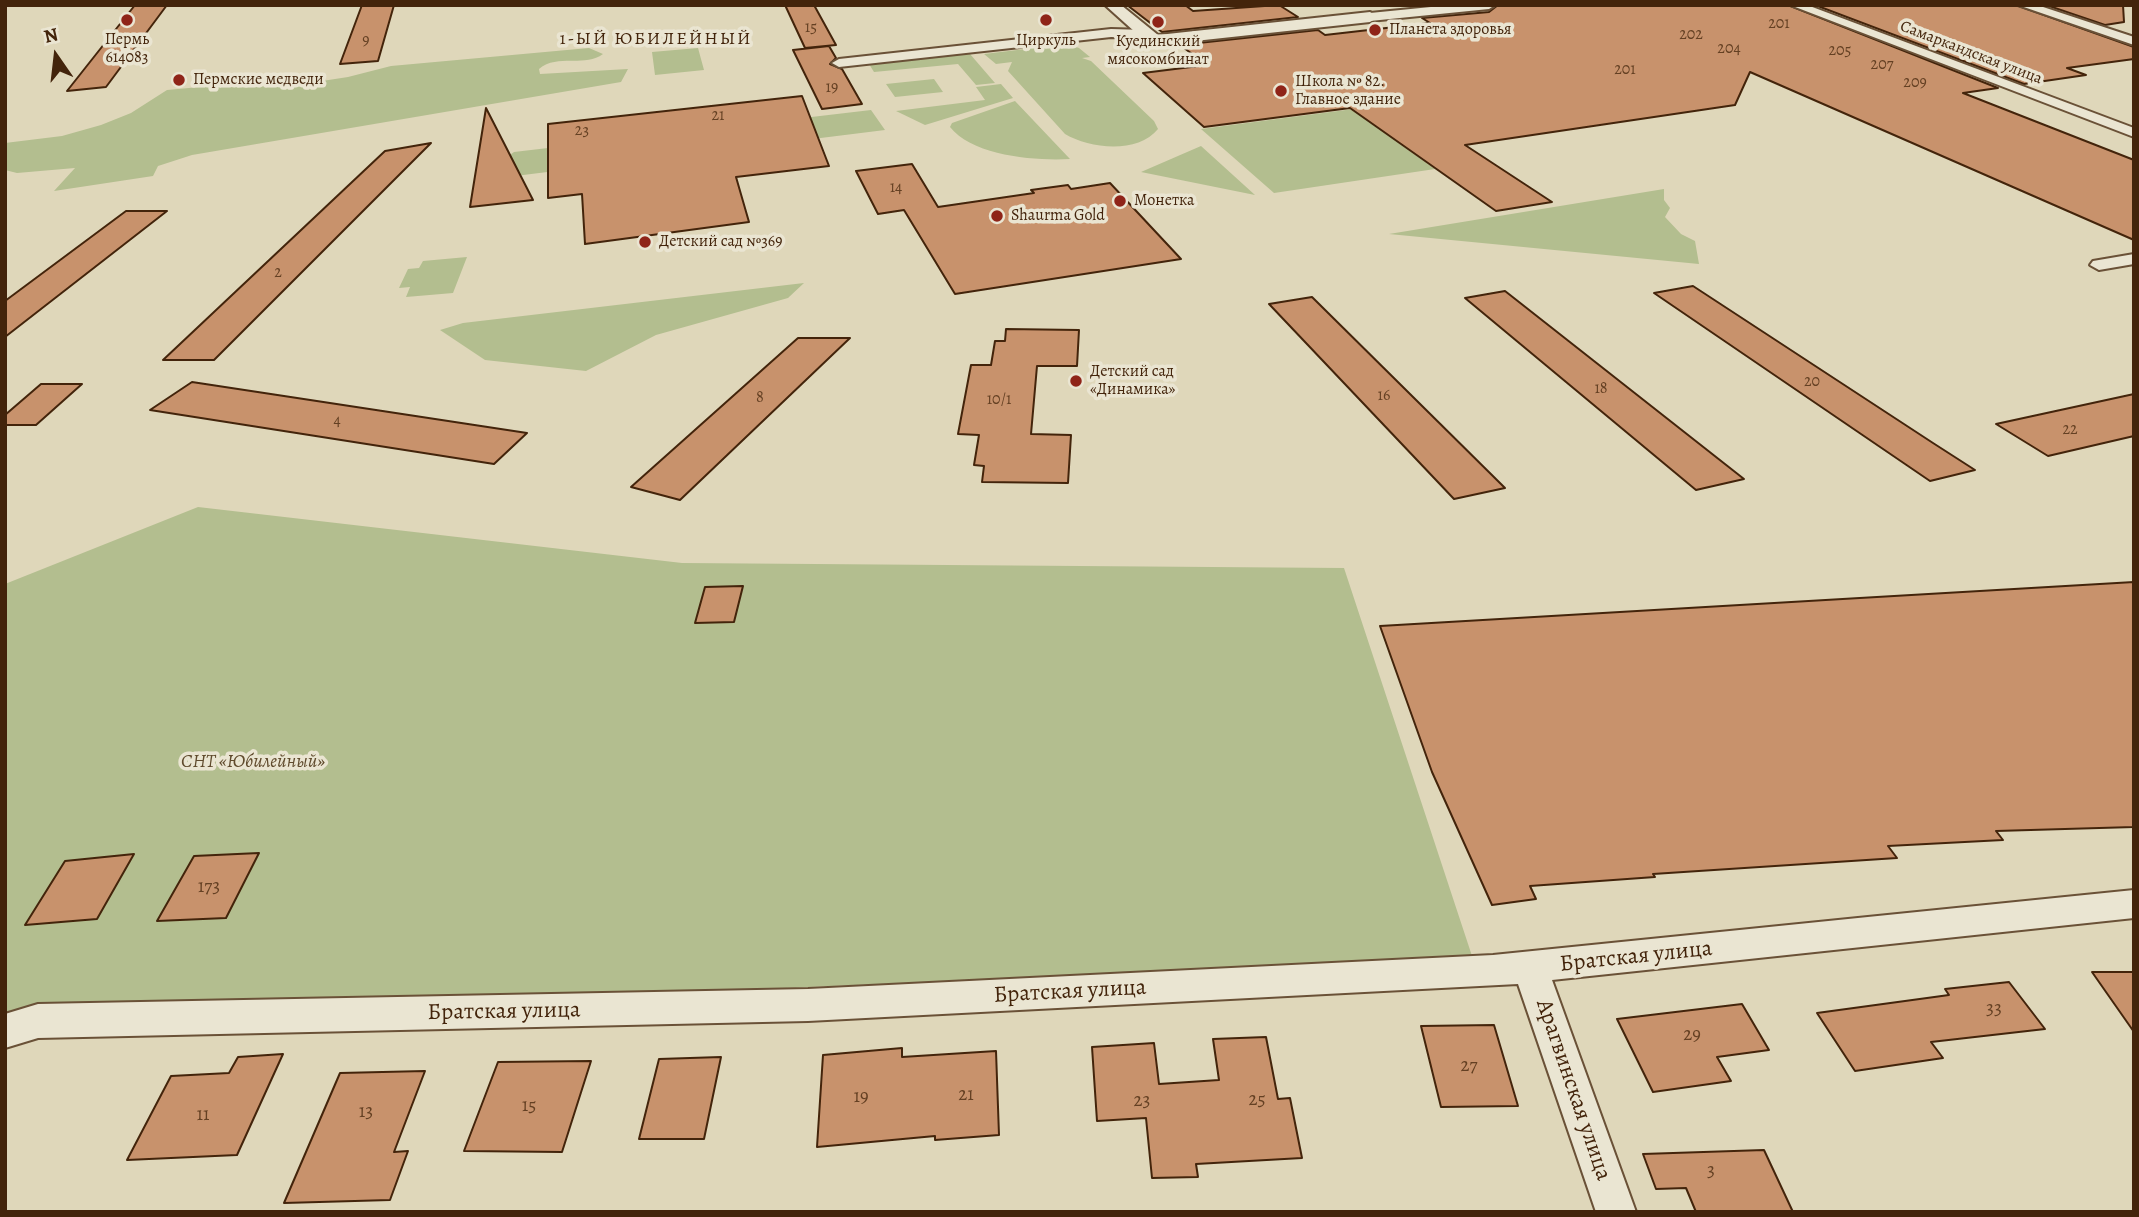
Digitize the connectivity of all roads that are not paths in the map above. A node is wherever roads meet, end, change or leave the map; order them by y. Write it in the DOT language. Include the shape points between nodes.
graph roads {
  1 [pos="1112,5"];
  2 [pos="1349,5"];
  3 [pos="1489,5"];
  4 [pos="1796,5"];
  5 [pos="2024,5"];
  6 [pos="1370,17"];
  7 [pos="1148,36"];
  8 [pos="2134,41"];
  9 [pos="839,63"];
  10 [pos="2134,133"];
  11 [pos="2134,259"];
  12 [pos="2099,265"];
  13 [pos="2134,904"];
  14 [pos="1530,968"];
  15 [pos="5,1031"];
  16 [pos="1616,1212"];
  1 -- 7 [label="street"];
  2 -- 6 [label="street"];
  3 -- 6 [label="street"];
  4 -- 10 [label="street, Самаркандская улица"];
  5 -- 8 [label="street"];
  6 -- 7 [label="street" via="1170,39"];
  7 -- 9 [label="street" via="1111,33"];
  11 -- 12 [label="street"];
  13 -- 14 [label="street, Братская улица"];
  14 -- 15 [label="street, Братская улица" via="808,1004 38,1021"];
  14 -- 16 [label="street, Арагвинская улица"];
}
